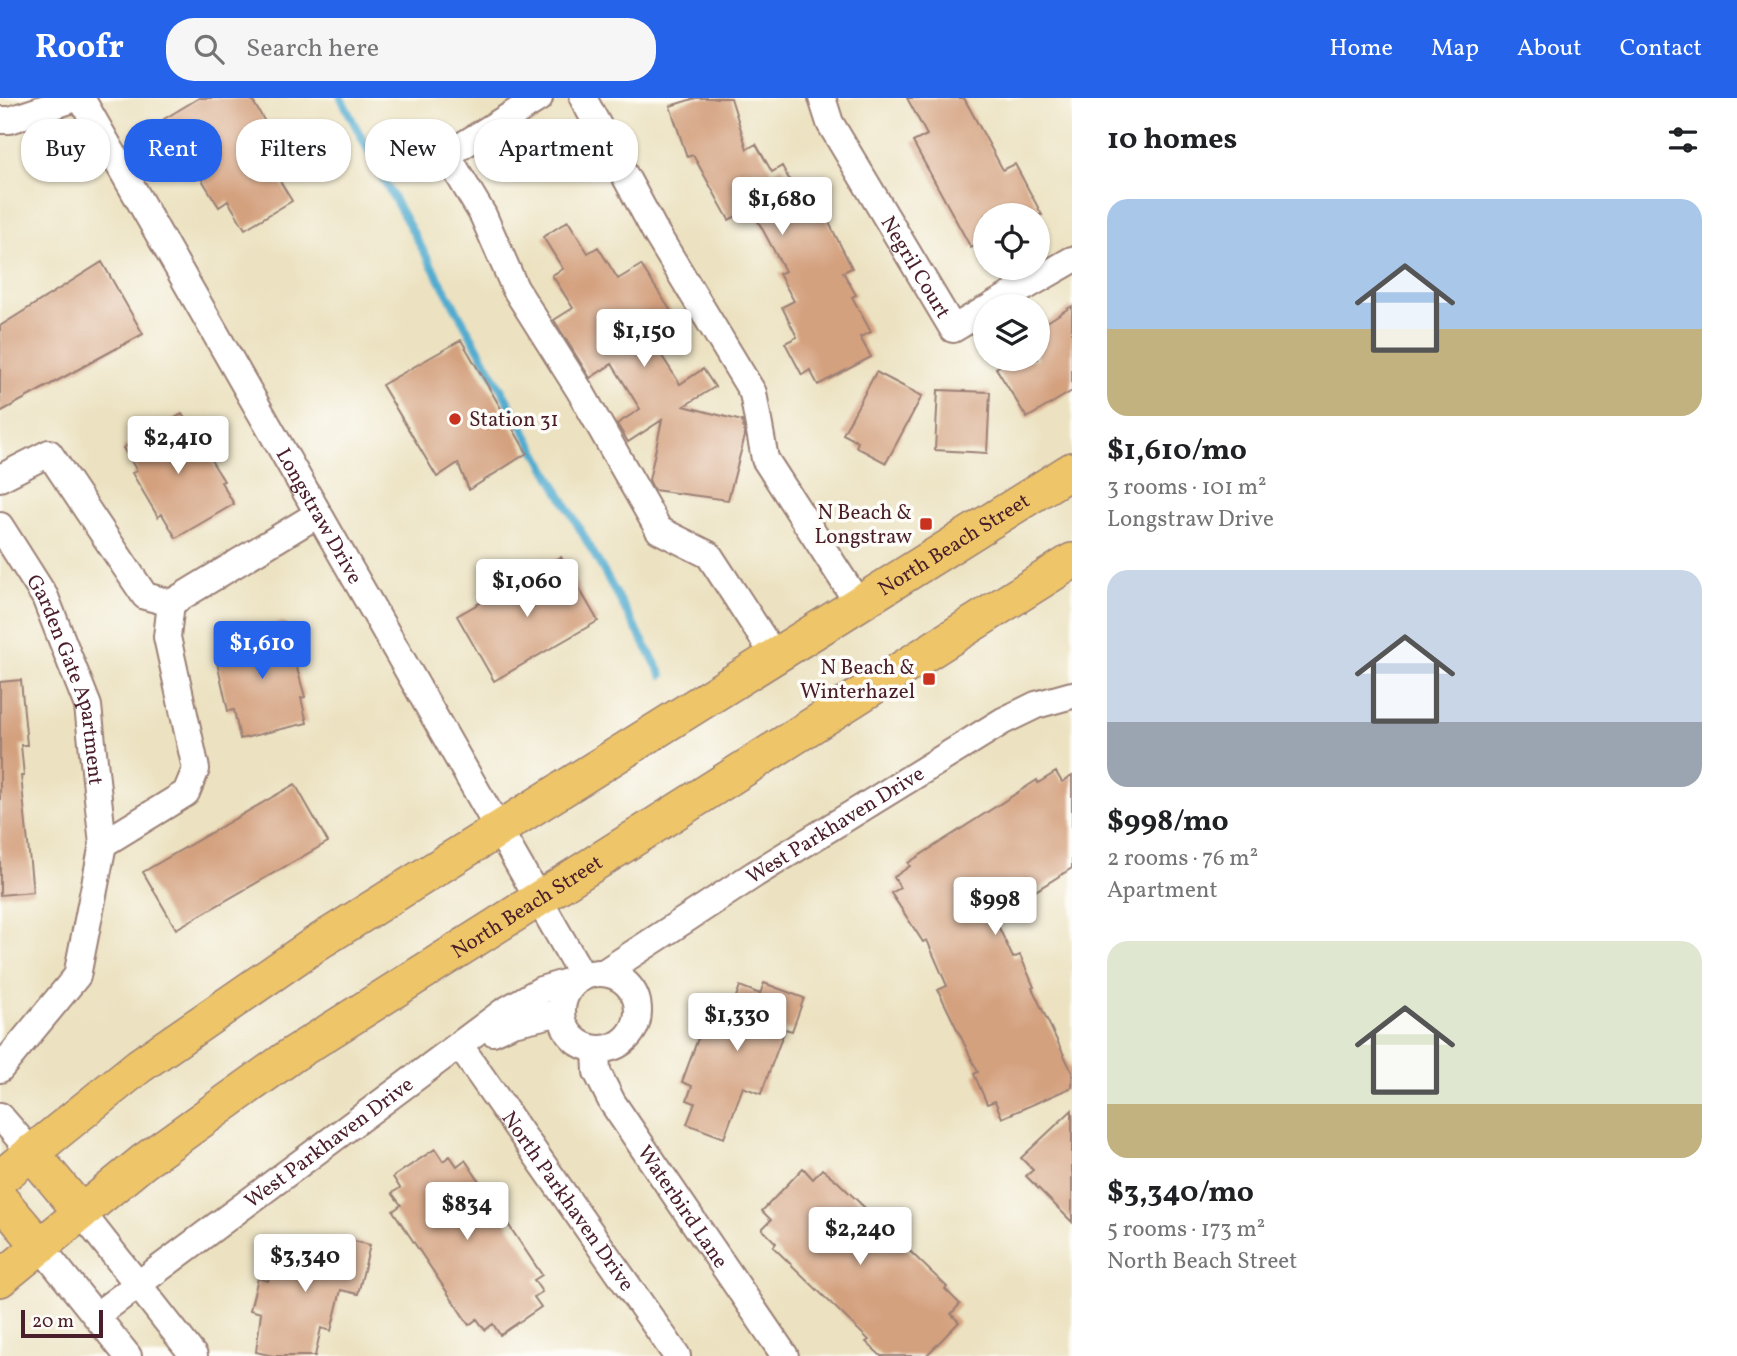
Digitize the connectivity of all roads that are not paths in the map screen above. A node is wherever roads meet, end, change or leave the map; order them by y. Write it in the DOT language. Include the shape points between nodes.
graph roads {
  1 [pos="78,98"];
  2 [pos="539,98"];
  3 [pos="583,98"];
  4 [pos="822,98"];
  5 [pos="0,120"];
  6 [pos="1072,260"];
  7 [pos="1013,294"];
  8 [pos="973,317"];
  9 [pos="1072,470"];
  10 [pos="0,478"];
  11 [pos="318,514"];
  12 [pos="0,526"];
  13 [pos="1072,561"];
  14 [pos="171,603"];
  15 [pos="858,603"];
  16 [pos="774,655"];
  17 [pos="1072,695"];
  18 [pos="498,830"];
  19 [pos="103,844"];
  20 [pos="539,897"];
  21 [pos="590,976"];
  22 [pos="561,1012"];
  23 [pos="460,1046"];
  24 [pos="596,1050"];
  25 [pos="0,1069"];
  26 [pos="0,1116"];
  27 [pos="31,1152"];
  28 [pos="0,1178"];
  29 [pos="0,1199"];
  30 [pos="81,1212"];
  31 [pos="40,1246"];
  32 [pos="0,1279"];
  33 [pos="137,1283"];
  34 [pos="97,1315"];
  35 [pos="128,1356"];
  36 [pos="194,1356"];
  37 [pos="677,1356"];
  38 [pos="785,1356"];
  1 -- 5 [label="street"];
  1 -- 11 [label="street, Longstraw Drive"];
  2 -- 16 [label="street" via="447,155 483,215 515,288 659,530 709,555"];
  3 -- 15 [label="street" via="656,233 753,393 765,459"];
  4 -- 8 [label="street, Negril Court" via="830,123 953,329"];
  6 -- 7 [label="street"];
  9 -- 15 [label="main road, North Beach Street"];
  10 -- 14 [label="street" via="49,453 145,596"];
  11 -- 14 [label="street"];
  11 -- 18 [label="street, Longstraw Drive"];
  12 -- 19 [label="street, Garden Gate Apartment" via="45,597 89,706"];
  13 -- 20 [label="main road, North Beach Street"];
  14 -- 19 [label="street" via="167,637 195,769 186,793"];
  15 -- 16 [label="main road, North Beach Street"];
  16 -- 18 [label="main road, North Beach Street"];
  17 -- 21 [label="street, West Parkhaven Drive" via="1003,721"];
  18 -- 20 [label="street, Longstraw Drive"];
  18 -- 27 [label="main road, North Beach Street" via="259,983 139,1066"];
  19 -- 25 [label="street, Garden Gate Apartment" via="77,976"];
  20 -- 21 [label="street"];
  20 -- 30 [label="main road, North Beach Street" via="292,1055"];
  21 -- 22 [label="street" via="574,983"];
  21 -- 23 [label="street, West Parkhaven Drive" via="541,990 503,1012"];
  21 -- 24 [label="street" via="615,975 633,989 639,1011 634,1032 618,1047"];
  22 -- 23 [label="street, West Parkhaven Drive" via="513,1023"];
  22 -- 24 [label="street" via="563,1024 576,1042"];
  23 -- 33 [label="street, West Parkhaven Drive"];
  23 -- 37 [label="street, North Parkhaven Drive"];
  24 -- 38 [label="street, Waterbird Lane" via="597,1072 612,1102"];
  26 -- 27 [label="street"];
  27 -- 28 [label="main road, North Beach Street"];
  27 -- 30 [label="main road"];
  29 -- 31 [label="main road"];
  30 -- 31 [label="main road, North Beach Street"];
  30 -- 33 [label="street"];
  31 -- 32 [label="main road, North Beach Street"];
  31 -- 34 [label="street"];
  33 -- 34 [label="street, West Parkhaven Drive"];
  33 -- 36 [label="street"];
  34 -- 35 [label="street"];
}
